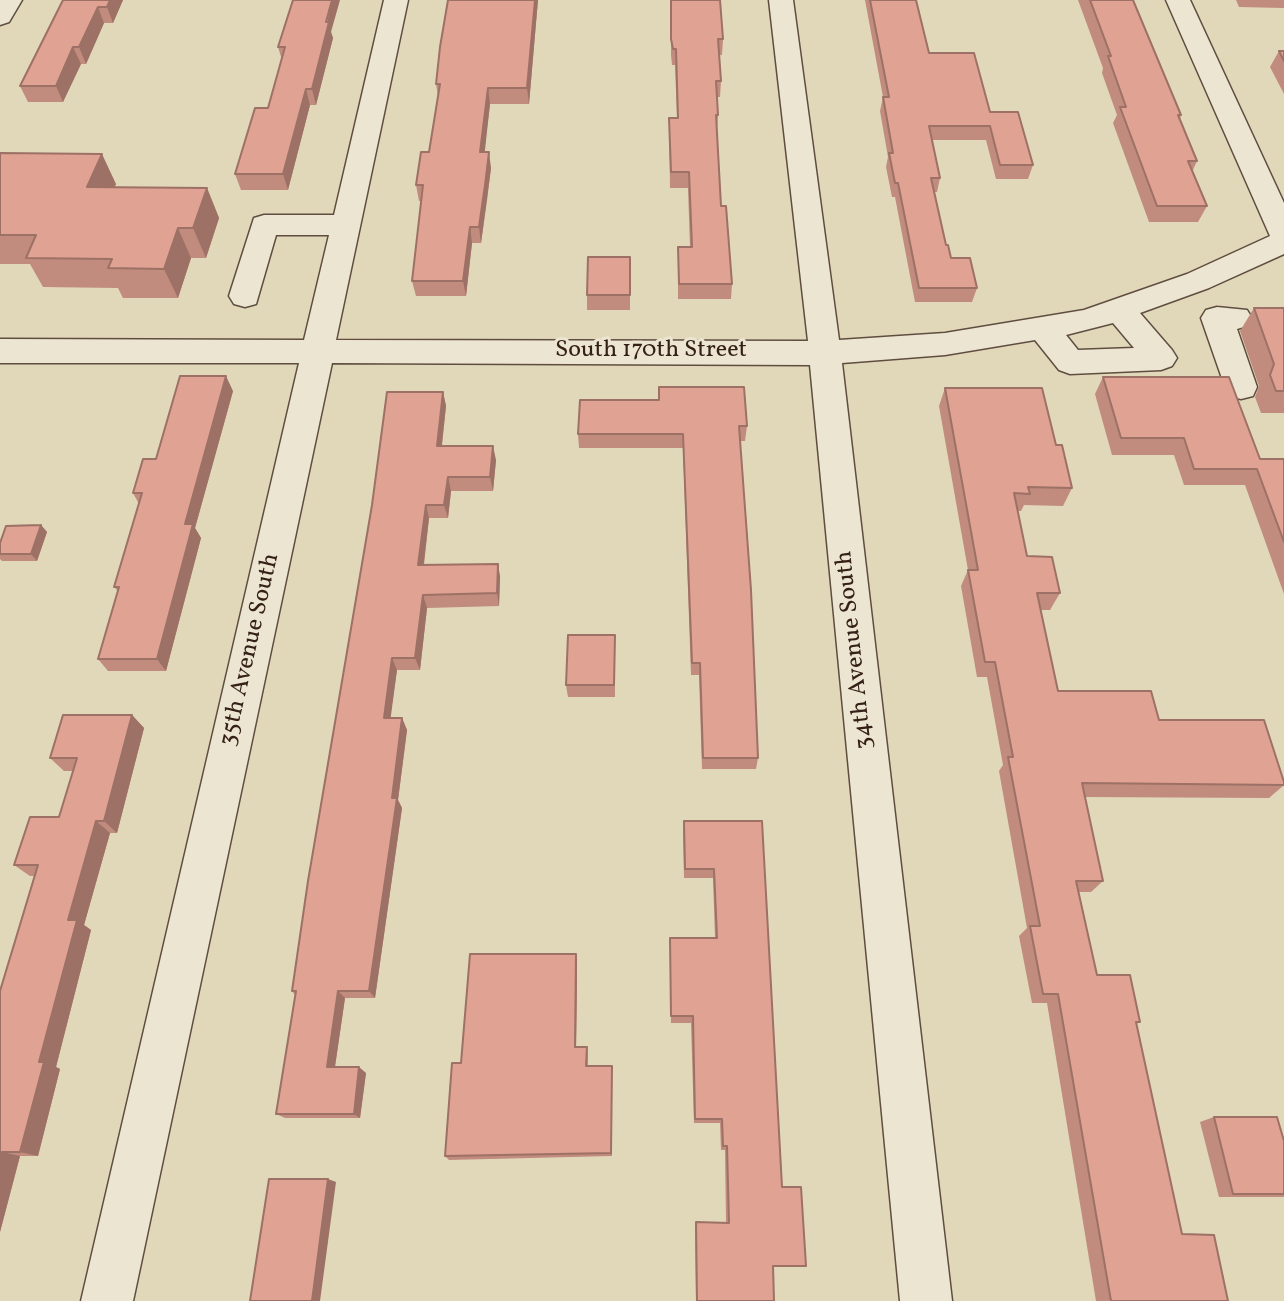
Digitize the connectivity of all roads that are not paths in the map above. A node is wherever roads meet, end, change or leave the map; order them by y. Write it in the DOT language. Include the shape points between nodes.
graph roads {
  1 [pos="10,0"];
  2 [pos="396,0"];
  3 [pos="781,0"];
  4 [pos="1178,0"];
  5 [pos="0,17"];
  6 [pos="346,225"];
  7 [pos="1284,235"];
  8 [pos="1284,243"];
  9 [pos="1198,281"];
  10 [pos="245,296"];
  11 [pos="1119,309"];
  12 [pos="1043,328"];
  13 [pos="0,351"];
  14 [pos="318,351"];
  15 [pos="825,353"];
  16 [pos="1241,387"];
  17 [pos="107,1301"];
  18 [pos="926,1301"];
  1 -- 5 [label="street"];
  2 -- 6 [label="street, 35th Avenue South"];
  3 -- 15 [label="street, 34th Avenue South"];
  4 -- 7 [label="street"];
  6 -- 10 [label="street" via="264,225"];
  6 -- 14 [label="street, 35th Avenue South"];
  8 -- 9 [label="street, South 170th Street"];
  9 -- 11 [label="street, South 170th Street"];
  9 -- 16 [label="street" via="1244,318 1217,318"];
  11 -- 12 [label="street, South 170th Street"];
  11 -- 12 [label="street" via="1161,358 1070,362"];
  12 -- 15 [label="street, South 170th Street" via="945,344"];
  13 -- 14 [label="street, South 170th Street"];
  14 -- 15 [label="street, South 170th Street"];
  14 -- 17 [label="street, 35th Avenue South"];
  15 -- 18 [label="street, 34th Avenue South"];
}
